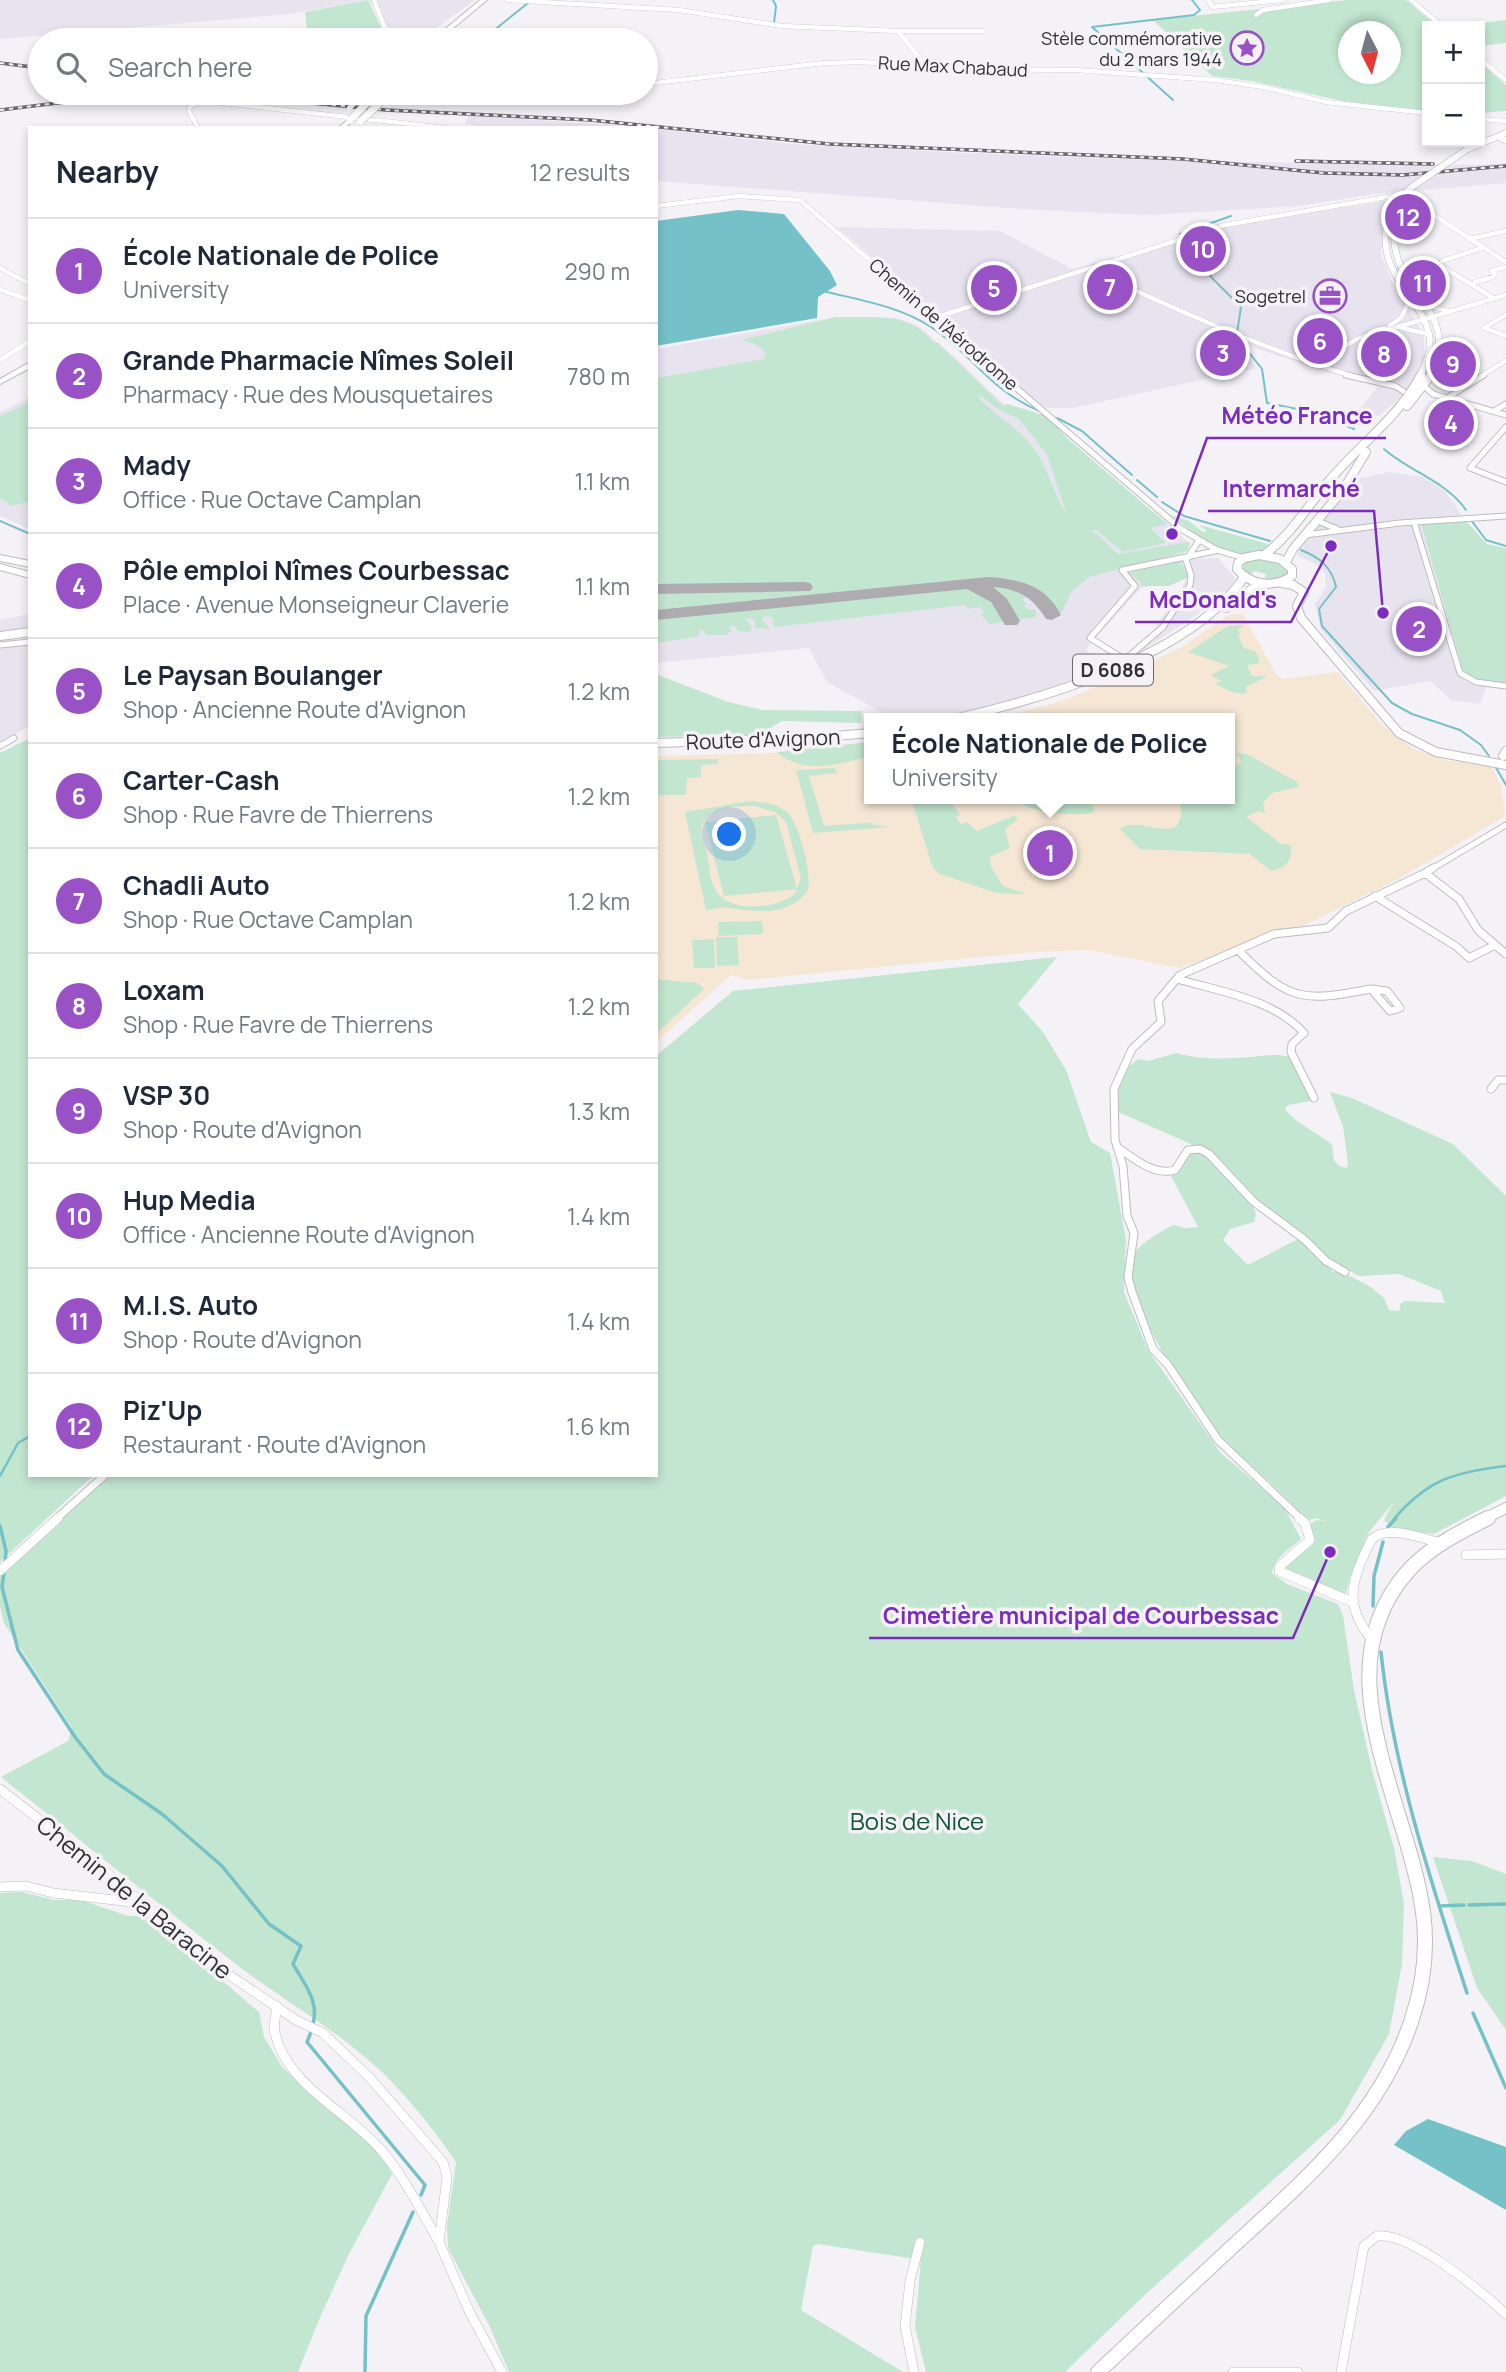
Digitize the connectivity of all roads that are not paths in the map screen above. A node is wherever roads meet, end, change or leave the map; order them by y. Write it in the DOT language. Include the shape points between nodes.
graph roads {
  1 [pos="374,0"];
  2 [pos="507,0"];
  3 [pos="1208,0"];
  4 [pos="1283,0"];
  5 [pos="1329,0"];
  6 [pos="1411,0"];
  7 [pos="488,1"];
  8 [pos="1256,15"];
  9 [pos="1436,21"];
  10 [pos="385,28"];
  11 [pos="451,28"];
  12 [pos="458,28"];
  13 [pos="898,31"];
  14 [pos="983,32"];
  15 [pos="1485,63"];
  16 [pos="926,66"];
  17 [pos="1506,80"];
  18 [pos="658,83"];
  19 [pos="193,105"];
  20 [pos="243,105"];
  21 [pos="352,105"];
  22 [pos="366,105"];
  23 [pos="378,105"];
  24 [pos="1422,112"];
  25 [pos="340,115"];
  26 [pos="1485,120"];
  27 [pos="1506,121"];
  28 [pos="197,126"];
  29 [pos="343,126"];
  30 [pos="356,126"];
  31 [pos="432,126"];
  32 [pos="1505,137"];
  33 [pos="1466,150"];
  34 [pos="1419,182"];
  35 [pos="1404,194"];
  36 [pos="1416,197"];
  37 [pos="1386,198"];
  38 [pos="1398,202"];
  39 [pos="658,206"];
  40 [pos="1506,231"];
  41 [pos="1469,239"];
  42 [pos="1482,248"];
  43 [pos="1506,262"];
  44 [pos="0,268"];
  45 [pos="1088,269"];
  46 [pos="1475,282"];
  47 [pos="28,283"];
  48 [pos="0,290"];
  49 [pos="1506,295"];
  50 [pos="28,299"];
  51 [pos="1495,299"];
  52 [pos="1410,300"];
  53 [pos="1427,306"];
  54 [pos="1453,311"];
  55 [pos="1506,315"];
  56 [pos="1434,317"];
  57 [pos="934,318"];
  58 [pos="1421,320"];
  59 [pos="1388,329"];
  60 [pos="1428,334"];
  61 [pos="1506,336"];
  62 [pos="28,342"];
  63 [pos="28,356"];
  64 [pos="0,360"];
  65 [pos="1506,361"];
  66 [pos="28,365"];
  67 [pos="1313,365"];
  68 [pos="0,374"];
  69 [pos="0,382"];
  70 [pos="1424,387"];
  71 [pos="1403,391"];
  72 [pos="1447,398"];
  73 [pos="1506,404"];
  74 [pos="1494,411"];
  75 [pos="1506,415"];
  76 [pos="1506,427"];
  77 [pos="1506,482"];
  78 [pos="1506,516"];
  79 [pos="1318,521"];
  80 [pos="1414,522"];
  81 [pos="1344,531"];
  82 [pos="1305,536"];
  83 [pos="1198,542"];
  84 [pos="1215,551"];
  85 [pos="1192,554"];
  86 [pos="1224,555"];
  87 [pos="1264,555"];
  88 [pos="0,558"];
  89 [pos="1244,558"];
  90 [pos="1286,562"];
  91 [pos="28,564"];
  92 [pos="1237,566"];
  93 [pos="0,567"];
  94 [pos="1293,572"];
  95 [pos="28,574"];
  96 [pos="1244,577"];
  97 [pos="1281,583"];
  98 [pos="1267,584"];
  99 [pos="28,637"];
  100 [pos="0,640"];
  101 [pos="1124,659"];
  102 [pos="1106,664"];
  103 [pos="1506,686"];
  104 [pos="977,713"];
  105 [pos="1001,713"];
  106 [pos="864,736"];
  107 [pos="14,738"];
  108 [pos="658,745"];
  109 [pos="0,746"];
  110 [pos="1505,759"];
  111 [pos="1506,825"];
  112 [pos="1425,873"];
  113 [pos="1375,896"];
  114 [pos="1495,945"];
  115 [pos="1239,951"];
  116 [pos="1506,954"];
  117 [pos="1177,979"];
  118 [pos="1371,989"];
  119 [pos="1506,1080"];
  120 [pos="1490,1088"];
  121 [pos="1314,1098"];
  122 [pos="1117,1147"];
  123 [pos="1345,1272"];
  124 [pos="103,1477"];
  125 [pos="1506,1508"];
  126 [pos="1442,1543"];
  127 [pos="1506,1554"];
  128 [pos="1466,1555"];
  129 [pos="0,1571"];
  130 [pos="1350,1601"];
  131 [pos="1370,1637"];
  132 [pos="0,1789"];
  133 [pos="0,1887"];
  134 [pos="141,1903"];
  135 [pos="277,2006"];
  136 [pos="439,2242"];
  137 [pos="920,2242"];
  138 [pos="1506,2314"];
  139 [pos="502,2372"];
  140 [pos="914,2372"];
  141 [pos="1098,2372"];
  142 [pos="1233,2372"];
  143 [pos="1298,2372"];
  144 [pos="1341,2372"];
  1 -- 10 [label="street"];
  2 -- 13 [label="street" via="679,10 782,26"];
  3 -- 4 [label="street" via="1212,7"];
  5 -- 8 [label="street"];
  6 -- 9 [label="street"];
  7 -- 11 [label="highway"];
  7 -- 12 [label="highway"];
  13 -- 14 [label="street"];
  13 -- 16 [label="street"];
  15 -- 17 [label="street"];
  16 -- 18 [label="street, Rue Max Chabaud" via="845,61"];
  16 -- 24 [label="street, Rue Max Chabaud" via="1248,84 1326,102"];
  19 -- 28 [label="street" via="189,111"];
  20 -- 25 [label="street"];
  21 -- 25 [label="street, bridge"];
  22 -- 29 [label="highway, bridge"];
  23 -- 30 [label="highway, bridge"];
  25 -- 31 [label="street"];
  26 -- 27 [label="street"];
  32 -- 33 [label="main road"];
  32 -- 33 [label="main road"];
  33 -- 34 [label="main road, bridge"];
  34 -- 35 [label="main road"];
  34 -- 53 [label="main road" via="1398,215 1392,245 1401,270"];
  35 -- 37 [label="street"];
  35 -- 38 [label="main road"];
  36 -- 41 [label="street" via="1426,210"];
  37 -- 38 [label="street"];
  37 -- 45 [label="street" via="1225,225"];
  38 -- 52 [label="main road" via="1384,232 1385,247"];
  39 -- 57 [label="street, Chemin de l'Aérodrome" via="738,196 800,200"];
  40 -- 41 [label="street"];
  41 -- 42 [label="street"];
  42 -- 43 [label="street"];
  42 -- 51 [label="street" via="1440,263"];
  43 -- 46 [label="street" via="1491,271 1493,277"];
  44 -- 47 [label="street"];
  45 -- 57 [label="street"];
  45 -- 67 [label="street" via="1189,316"];
  48 -- 50 [label="street"];
  49 -- 51 [label="street"];
  51 -- 54 [label="street"];
  52 -- 58 [label="main road"];
  52 -- 59 [label="street"];
  53 -- 54 [label="street"];
  53 -- 56 [label="main road"];
  54 -- 56 [label="street"];
  55 -- 61 [label="street" via="1484,328"];
  56 -- 58 [label="street"];
  56 -- 70 [label="main road" via="1441,334 1440,353"];
  57 -- 83 [label="street, Chemin de l'Aérodrome"];
  58 -- 59 [label="street"];
  58 -- 60 [label="main road"];
  59 -- 60 [label="street"];
  59 -- 67 [label="street" via="1357,339"];
  60 -- 87 [label="main road" via="1429,356 1408,395"];
  62 -- 64 [label="street"];
  63 -- 68 [label="highway"];
  65 -- 72 [label="street"];
  66 -- 69 [label="highway"];
  67 -- 71 [label="street"];
  70 -- 72 [label="street"];
  70 -- 79 [label="main road" via="1358,463"];
  72 -- 74 [label="street"];
  73 -- 74 [label="street"];
  74 -- 75 [label="street"];
  76 -- 77 [label="street" via="1470,468"];
  78 -- 80 [label="street"];
  79 -- 81 [label="street"];
  79 -- 82 [label="main road"];
  80 -- 81 [label="street"];
  80 -- 103 [label="street" via="1460,673 1471,681"];
  81 -- 82 [label="street"];
  82 -- 90 [label="main road"];
  83 -- 84 [label="street, Chemin de l'Aérodrome"];
  83 -- 85 [label="street"];
  84 -- 85 [label="street"];
  84 -- 86 [label="street, Chemin de l'Aérodrome"];
  85 -- 101 [label="street" via="1186,561 1190,585 1172,615 1159,632"];
  85 -- 101 [label="street" via="1122,570 1135,586 1090,638"];
  86 -- 89 [label="street, Chemin de l'Aérodrome"];
  86 -- 92 [label="street, Chemin de l'Aérodrome"];
  87 -- 89 [label="main road"];
  87 -- 90 [label="main road"];
  88 -- 91 [label="highway"];
  89 -- 92 [label="main road"];
  90 -- 94 [label="main road"];
  92 -- 96 [label="main road"];
  93 -- 95 [label="highway"];
  94 -- 97 [label="main road"];
  94 -- 110 [label="main road" via="1311,593 1304,607 1306,619 1405,730 1422,744 1453,754"];
  96 -- 98 [label="main road"];
  96 -- 104 [label="main road, D 6086" via="1231,596 1208,615 1137,659 1059,691"];
  97 -- 98 [label="main road"];
  97 -- 110 [label="main road" via="1304,592 1297,606 1301,618 1412,744 1444,755"];
  98 -- 105 [label="main road, D 6086" via="1253,588 1144,661 1062,696"];
  99 -- 100 [label="main road"];
  101 -- 102 [label="street"];
  106 -- 108 [label="main road, Route d'Avignon" via="782,744"];
  107 -- 109 [label="street"];
  111 -- 112 [label="street"];
  112 -- 113 [label="street"];
  112 -- 114 [label="street" via="1459,899 1478,930"];
  113 -- 114 [label="street" via="1469,958"];
  113 -- 115 [label="street" via="1346,911 1328,928 1274,934"];
  114 -- 116 [label="street"];
  115 -- 117 [label="street"];
  115 -- 118 [label="street" via="1267,979 1300,996 1321,998"];
  117 -- 121 [label="street" via="1251,1002 1299,1026 1304,1033 1292,1044 1291,1052"];
  117 -- 122 [label="street" via="1158,1001 1161,1022 1132,1049 1114,1089"];
  119 -- 120 [label="street" via="1498,1080"];
  122 -- 123 [label="street" via="1156,1171 1166,1172 1175,1170 1188,1150 1200,1149 1254,1202"];
  122 -- 130 [label="street" via="1133,1233 1128,1278 1153,1349 1218,1440 1305,1522 1310,1540 1279,1571"];
  124 -- 129 [label="street"];
  125 -- 126 [label="main road"];
  126 -- 130 [label="street" via="1379,1534 1356,1578"];
  126 -- 131 [label="main road" via="1408,1571 1385,1599"];
  127 -- 128 [label="street"];
  130 -- 131 [label="street" via="1358,1625"];
  131 -- 141 [label="main road" via="1367,1671 1375,1728 1423,1912 1420,1990 1407,2034 1384,2087 1344,2142"];
  132 -- 134 [label="street, Chemin de la Baracine"];
  133 -- 134 [label="street" via="26,1886"];
  134 -- 135 [label="street, Chemin de la Baracine" via="198,1954"];
  135 -- 136 [label="street" via="274,2031 290,2064 313,2091 371,2138 394,2166"];
  135 -- 136 [label="street, Chemin de la Baracine" via="323,2033 353,2059 443,2162 447,2177"];
  136 -- 139 [label="street"];
  137 -- 140 [label="street" via="905,2326"];
  138 -- 144 [label="street" via="1433,2257 1386,2235 1373,2237 1364,2246"];
  142 -- 143 [label="street"];
}
